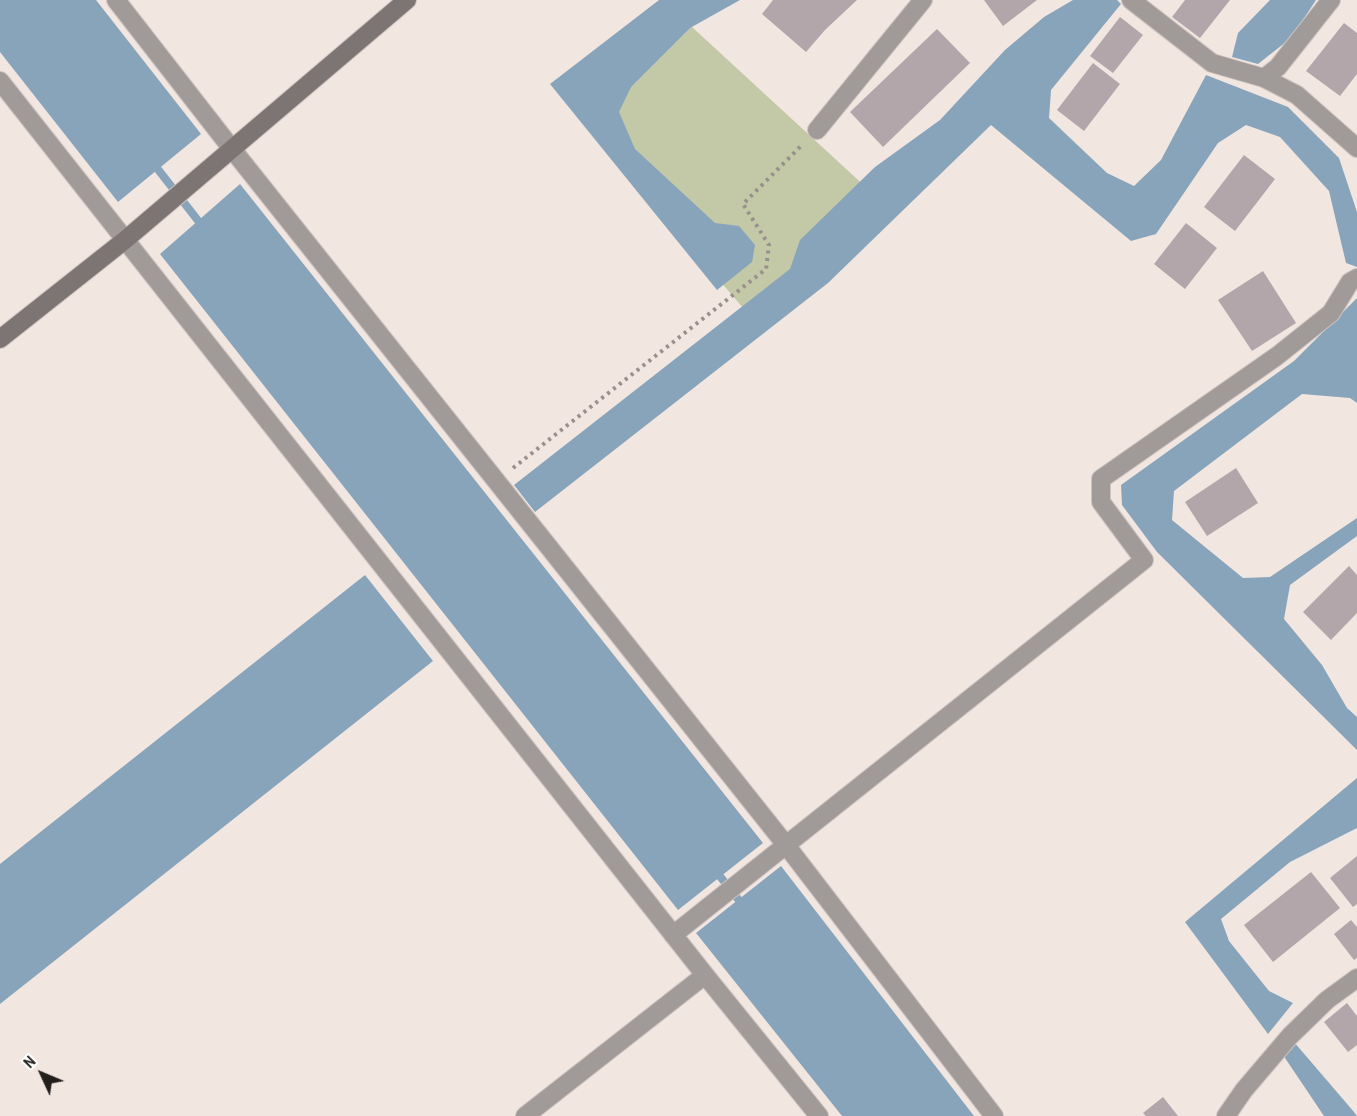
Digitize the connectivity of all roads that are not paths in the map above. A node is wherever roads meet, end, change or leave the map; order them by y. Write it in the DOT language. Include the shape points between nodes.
graph roads {
  1 [pos="116,0"];
  2 [pos="407,0"];
  3 [pos="924,0"];
  4 [pos="1131,0"];
  5 [pos="1331,0"];
  6 [pos="1264,78"];
  7 [pos="0,81"];
  8 [pos="817,130"];
  9 [pos="1357,148"];
  10 [pos="232,149"];
  11 [pos="125,240"];
  12 [pos="1354,280"];
  13 [pos="0,339"];
  14 [pos="786,845"];
  15 [pos="674,935"];
  16 [pos="705,975"];
  17 [pos="1357,978"];
  18 [pos="525,1116"];
  19 [pos="819,1116"];
  20 [pos="994,1116"];
  21 [pos="1226,1116"];
  1 -- 10 [label="street"];
  2 -- 10 [label="street"];
  3 -- 8 [label="street"];
  4 -- 6 [label="street" via="1212,63"];
  5 -- 6 [label="street" via="1278,67"];
  6 -- 9 [label="street" via="1297,95"];
  7 -- 11 [label="street"];
  10 -- 11 [label="street"];
  10 -- 14 [label="street"];
  11 -- 13 [label="street"];
  11 -- 15 [label="street"];
  12 -- 14 [label="street" via="1331,313 1101,479 1101,502 1144,560"];
  14 -- 15 [label="street"];
  14 -- 20 [label="street"];
  15 -- 16 [label="street"];
  16 -- 18 [label="street"];
  16 -- 19 [label="street"];
  17 -- 21 [label="street" via="1327,1000 1290,1036"];
}
